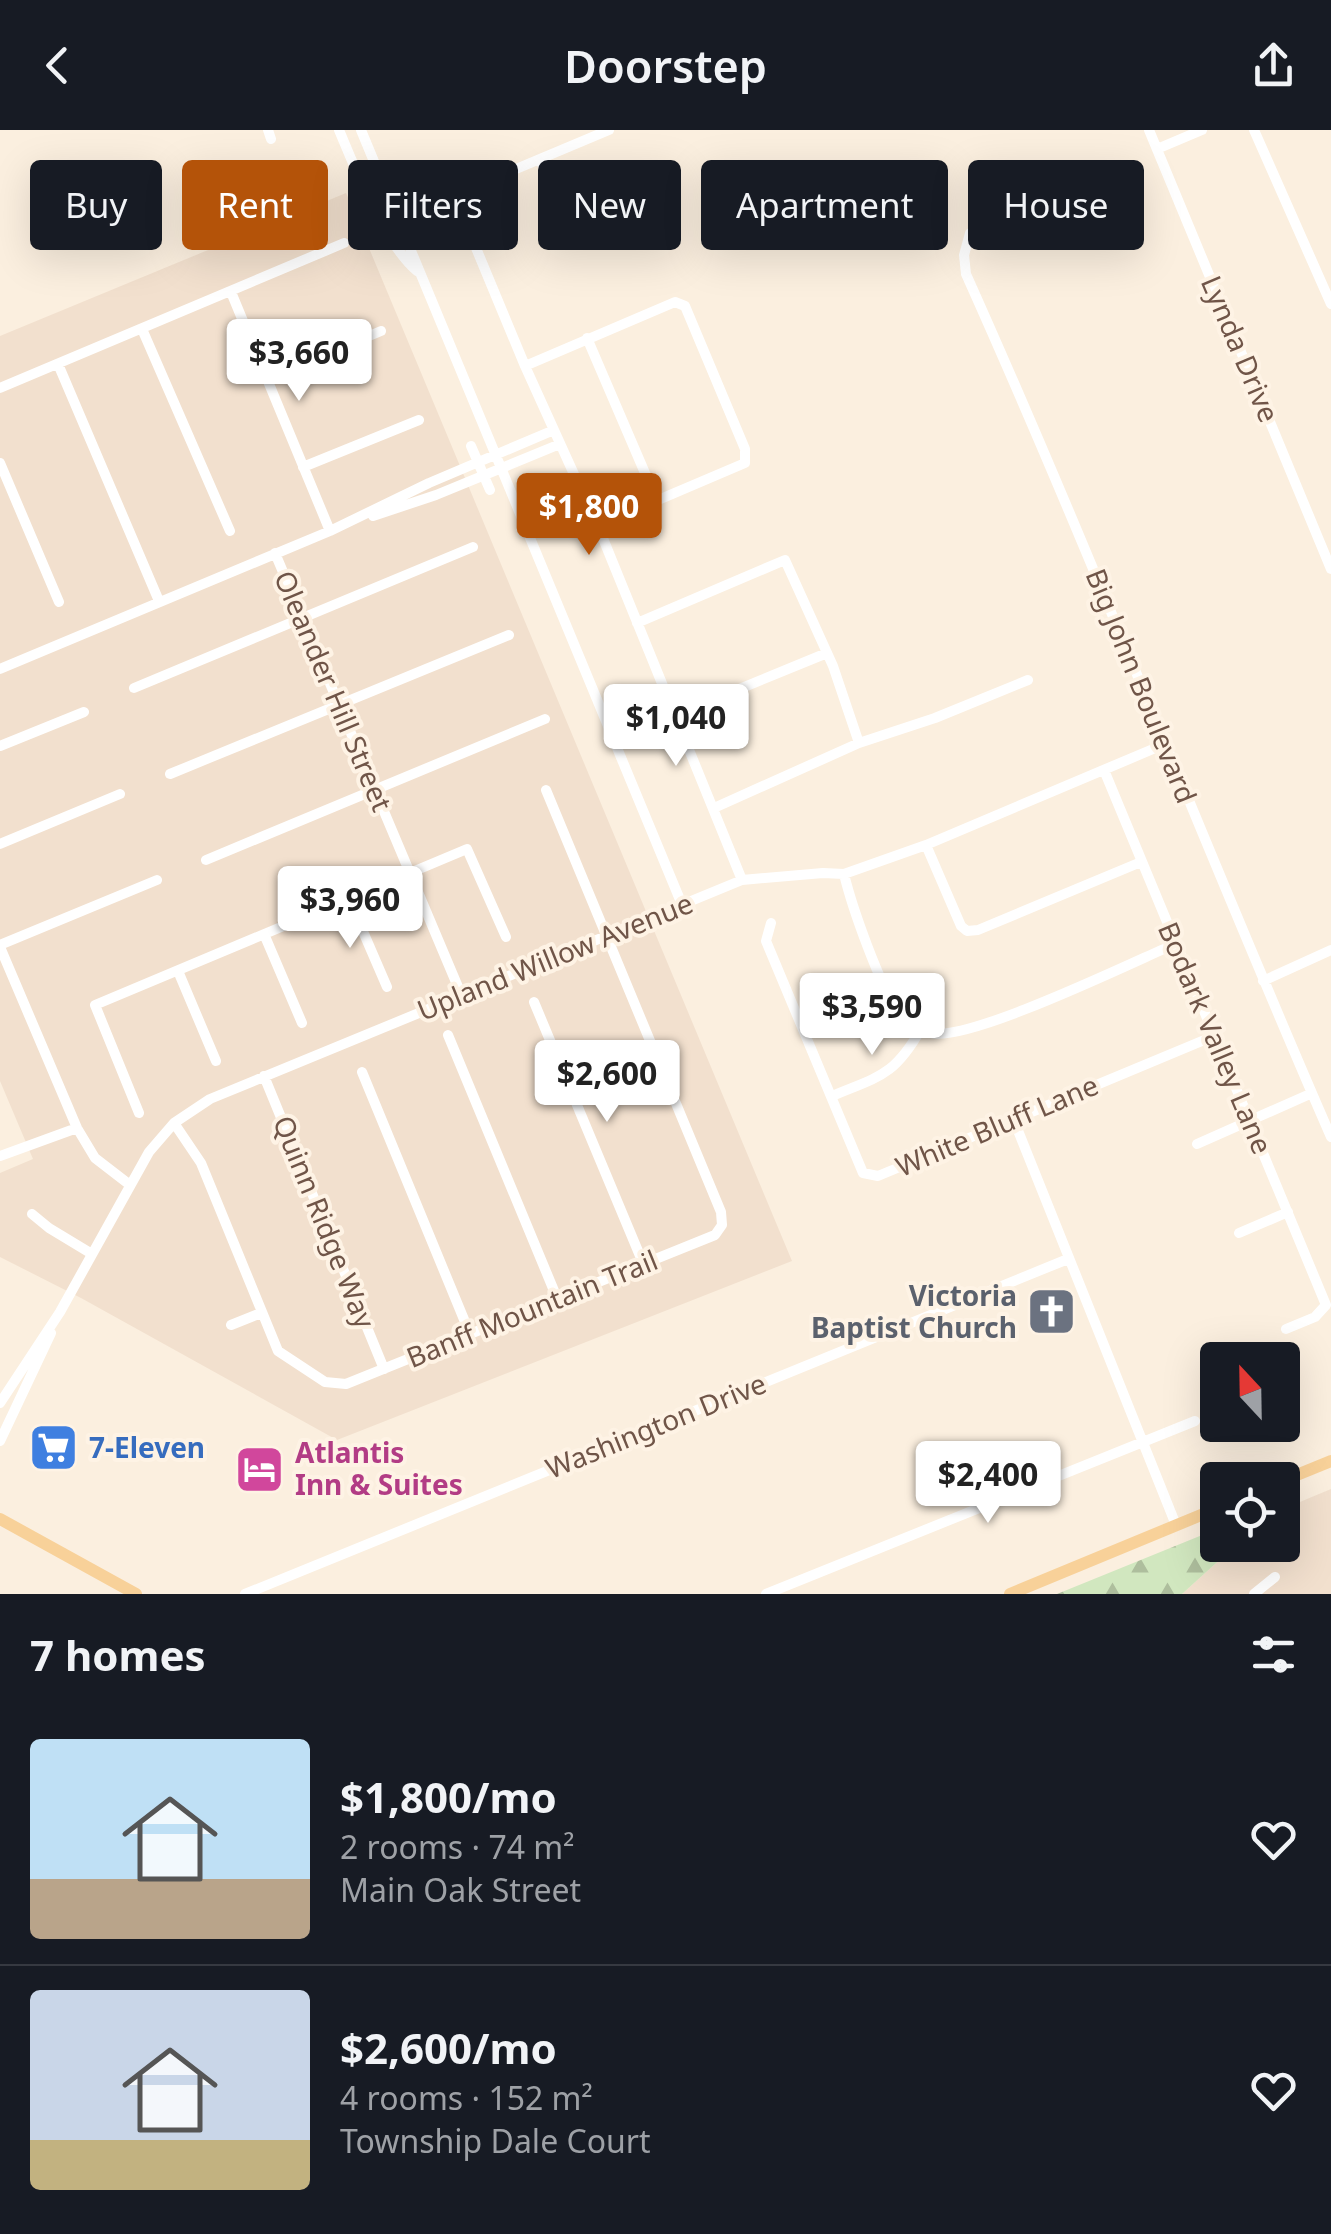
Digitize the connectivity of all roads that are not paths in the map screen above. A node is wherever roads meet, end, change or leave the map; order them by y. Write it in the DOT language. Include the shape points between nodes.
graph roads {
  1 [pos="338,130"];
  2 [pos="362,130"];
  3 [pos="610,130"];
  4 [pos="1148,130"];
  5 [pos="1202,130"];
  6 [pos="1254,130"];
  7 [pos="1157,149"];
  8 [pos="372,155"];
  9 [pos="351,160"];
  10 [pos="360,160"];
  11 [pos="540,160"];
  12 [pos="538,161"];
  13 [pos="968,240"];
  14 [pos="344,244"];
  15 [pos="398,250"];
  16 [pos="417,271"];
  17 [pos="230,292"];
  18 [pos="1331,304"];
  19 [pos="142,329"];
  20 [pos="382,331"];
  21 [pos="588,338"];
  22 [pos="58,364"];
  23 [pos="525,366"];
  24 [pos="267,379"];
  25 [pos="0,388"];
  26 [pos="419,420"];
  27 [pos="554,430"];
  28 [pos="560,444"];
  29 [pos="471,446"];
  30 [pos="496,456"];
  31 [pos="0,463"];
  32 [pos="478,463"];
  33 [pos="303,467"];
  34 [pos="501,468"];
  35 [pos="484,475"];
  36 [pos="490,490"];
  37 [pos="657,501"];
  38 [pos="598,526"];
  39 [pos="230,531"];
  40 [pos="330,531"];
  41 [pos="473,547"];
  42 [pos="276,553"];
  43 [pos="1331,569"];
  44 [pos="59,602"];
  45 [pos="158,602"];
  46 [pos="303,618"];
  47 [pos="637,624"];
  48 [pos="509,635"];
  49 [pos="827,652"];
  50 [pos="0,669"];
  51 [pos="1028,680"];
  52 [pos="134,688"];
  53 [pos="339,704"];
  54 [pos="84,712"];
  55 [pos="676,716"];
  56 [pos="545,719"];
  57 [pos="859,744"];
  58 [pos="0,746"];
  59 [pos="1153,749"];
  60 [pos="1104,770"];
  61 [pos="170,774"];
  62 [pos="374,789"];
  63 [pos="546,790"];
  64 [pos="120,794"];
  65 [pos="714,808"];
  66 [pos="0,844"];
  67 [pos="926,844"];
  68 [pos="206,860"];
  69 [pos="1141,862"];
  70 [pos="409,874"];
  71 [pos="844,874"];
  72 [pos="157,880"];
  73 [pos="742,880"];
  74 [pos="349,899"];
  75 [pos="683,907"];
  76 [pos="771,923"];
  77 [pos="264,934"];
  78 [pos="506,937"];
  79 [pos="608,937"];
  80 [pos="1175,944"];
  81 [pos="0,946"];
  82 [pos="1331,950"];
  83 [pos="178,971"];
  84 [pos="1263,981"];
  85 [pos="387,987"];
  86 [pos="461,994"];
  87 [pos="534,1002"];
  88 [pos="302,1023"];
  89 [pos="922,1029"];
  90 [pos="448,1035"];
  91 [pos="1214,1036"];
  92 [pos="216,1061"];
  93 [pos="362,1072"];
  94 [pos="264,1076"];
  95 [pos="1310,1094"];
  96 [pos="832,1096"];
  97 [pos="140,1113"];
  98 [pos="1014,1118"];
  99 [pos="1249,1120"];
  100 [pos="174,1123"];
  101 [pos="76,1128"];
  102 [pos="1331,1136"];
  103 [pos="1197,1144"];
  104 [pos="0,1156"];
  105 [pos="130,1184"];
  106 [pos="1288,1212"];
  107 [pos="32,1214"];
  108 [pos="1239,1233"];
  109 [pos="92,1254"];
  110 [pos="1068,1259"];
  111 [pos="643,1263"];
  112 [pos="557,1298"];
  113 [pos="60,1312"];
  114 [pos="260,1314"];
  115 [pos="230,1325"];
  116 [pos="1286,1329"];
  117 [pos="470,1334"];
  118 [pos="384,1369"];
  119 [pos="3,1398"];
  120 [pos="20,1402"];
  121 [pos="1195,1421"];
  122 [pos="0,1441"];
  123 [pos="1142,1442"];
  124 [pos="1331,1461"];
  125 [pos="1300,1474"];
  126 [pos="1200,1516"];
  127 [pos="0,1519"];
  128 [pos="1176,1526"];
  129 [pos="1275,1577"];
  130 [pos="136,1594"];
  131 [pos="245,1594"];
  132 [pos="766,1594"];
  133 [pos="1010,1594"];
  134 [pos="1254,1594"];
  1 -- 9 [label="street"];
  2 -- 8 [label="street"];
  3 -- 11 [label="street"];
  4 -- 7 [label="street, Lynda Drive"];
  5 -- 7 [label="street"];
  6 -- 18 [label="street"];
  7 -- 43 [label="street, Lynda Drive"];
  8 -- 10 [label="street"];
  8 -- 16 [label="street"];
  12 -- 23 [label="street" via="454,196"];
  13 -- 84 [label="street, Big John Boulevard" via="966,274 1101,582"];
  14 -- 17 [label="street"];
  15 -- 16 [label="street"];
  16 -- 30 [label="street"];
  17 -- 19 [label="street"];
  17 -- 24 [label="street"];
  19 -- 22 [label="street"];
  19 -- 39 [label="street"];
  20 -- 24 [label="street"];
  21 -- 23 [label="street"];
  21 -- 37 [label="street"];
  21 -- 37 [label="street" via="681,302 686,306 746,456 740,467"];
  22 -- 25 [label="street"];
  22 -- 45 [label="street"];
  23 -- 27 [label="street"];
  24 -- 33 [label="street"];
  26 -- 33 [label="street"];
  27 -- 28 [label="street"];
  27 -- 30 [label="street"];
  28 -- 34 [label="street"];
  28 -- 38 [label="street"];
  29 -- 32 [label="street"];
  30 -- 32 [label="street"];
  30 -- 34 [label="street"];
  31 -- 44 [label="street"];
  32 -- 35 [label="street"];
  32 -- 40 [label="street"];
  33 -- 40 [label="street"];
  34 -- 35 [label="street"];
  34 -- 75 [label="street"];
  35 -- 36 [label="street"];
  35 -- 40 [label="street"];
  37 -- 38 [label="street"];
  38 -- 47 [label="street"];
  40 -- 42 [label="street"];
  41 -- 46 [label="street"];
  42 -- 45 [label="street"];
  42 -- 46 [label="street, Oleander Hill Street"];
  45 -- 50 [label="street"];
  46 -- 52 [label="street"];
  46 -- 53 [label="street, Oleander Hill Street"];
  47 -- 49 [label="street" via="785,560"];
  47 -- 55 [label="street"];
  48 -- 53 [label="street"];
  49 -- 55 [label="street"];
  49 -- 57 [label="street"];
  51 -- 57 [label="street"];
  53 -- 61 [label="street"];
  53 -- 62 [label="street, Oleander Hill Street"];
  54 -- 58 [label="street"];
  55 -- 65 [label="street"];
  56 -- 62 [label="street"];
  57 -- 65 [label="street"];
  59 -- 60 [label="street, Upland Willow Avenue"];
  60 -- 67 [label="street, Upland Willow Avenue"];
  60 -- 69 [label="street, Bodark Valley Lane"];
  62 -- 68 [label="street"];
  62 -- 70 [label="street, Oleander Hill Street"];
  63 -- 79 [label="street"];
  64 -- 66 [label="street"];
  65 -- 73 [label="street"];
  67 -- 69 [label="street" via="967,931"];
  67 -- 71 [label="street, Upland Willow Avenue"];
  69 -- 80 [label="street, Bodark Valley Lane"];
  70 -- 74 [label="street"];
  70 -- 78 [label="street" via="467,849"];
  70 -- 86 [label="street, Oleander Hill Street"];
  71 -- 73 [label="street, Upland Willow Avenue"];
  71 -- 89 [label="street" via="898,1010"];
  72 -- 81 [label="street"];
  73 -- 75 [label="street, Upland Willow Avenue"];
  74 -- 77 [label="street"];
  74 -- 85 [label="street"];
  75 -- 79 [label="street, Upland Willow Avenue"];
  76 -- 96 [label="street, White Bluff Lane" via="766,940"];
  77 -- 83 [label="street"];
  77 -- 88 [label="street"];
  79 -- 86 [label="street, Upland Willow Avenue"];
  79 -- 111 [label="street, Banff Mountain Trail" via="721,1212 715,1235"];
  80 -- 89 [label="street" via="963,1032"];
  80 -- 91 [label="street, Bodark Valley Lane"];
  81 -- 101 [label="street"];
  82 -- 84 [label="street"];
  83 -- 92 [label="street"];
  83 -- 97 [label="street" via="96,1005"];
  84 -- 95 [label="street, Big John Boulevard"];
  86 -- 94 [label="street, Upland Willow Avenue"];
  87 -- 111 [label="street"];
  89 -- 96 [label="street" via="895,1066"];
  90 -- 112 [label="street"];
  91 -- 98 [label="street, White Bluff Lane"];
  91 -- 99 [label="street, Bodark Valley Lane"];
  93 -- 117 [label="street"];
  94 -- 100 [label="street, Upland Willow Avenue" via="210,1098"];
  94 -- 118 [label="street, Quinn Ridge Way"];
  95 -- 99 [label="street"];
  95 -- 102 [label="street, Big John Boulevard"];
  96 -- 98 [label="street, White Bluff Lane" via="864,1173 878,1176"];
  98 -- 110 [label="street"];
  99 -- 103 [label="street"];
  99 -- 106 [label="street, Bodark Valley Lane"];
  100 -- 105 [label="street, Upland Willow Avenue"];
  100 -- 114 [label="street" via="201,1163"];
  101 -- 104 [label="street"];
  101 -- 105 [label="street" via="95,1158"];
  105 -- 109 [label="street, Upland Willow Avenue"];
  106 -- 108 [label="street"];
  106 -- 116 [label="street, Bodark Valley Lane" via="1326,1305"];
  107 -- 109 [label="street"];
  109 -- 113 [label="street, Upland Willow Avenue"];
  110 -- 123 [label="street"];
  110 -- 131 [label="street, Washington Drive"];
  111 -- 112 [label="street, Banff Mountain Trail"];
  112 -- 117 [label="street, Banff Mountain Trail"];
  113 -- 119 [label="street, Upland Willow Avenue"];
  113 -- 120 [label="street, Upland Willow Avenue"];
  114 -- 115 [label="street"];
  114 -- 118 [label="street, Banff Mountain Trail" via="278,1352 325,1382 346,1384"];
  117 -- 118 [label="street, Banff Mountain Trail"];
  119 -- 120 [label="street"];
  120 -- 122 [label="street, Upland Willow Avenue"];
  121 -- 123 [label="street"];
  123 -- 128 [label="street"];
  123 -- 132 [label="street"];
  124 -- 125 [label="main road"];
  126 -- 128 [label="main road"];
  127 -- 130 [label="main road"];
  128 -- 133 [label="main road"];
  129 -- 134 [label="street"];
}
